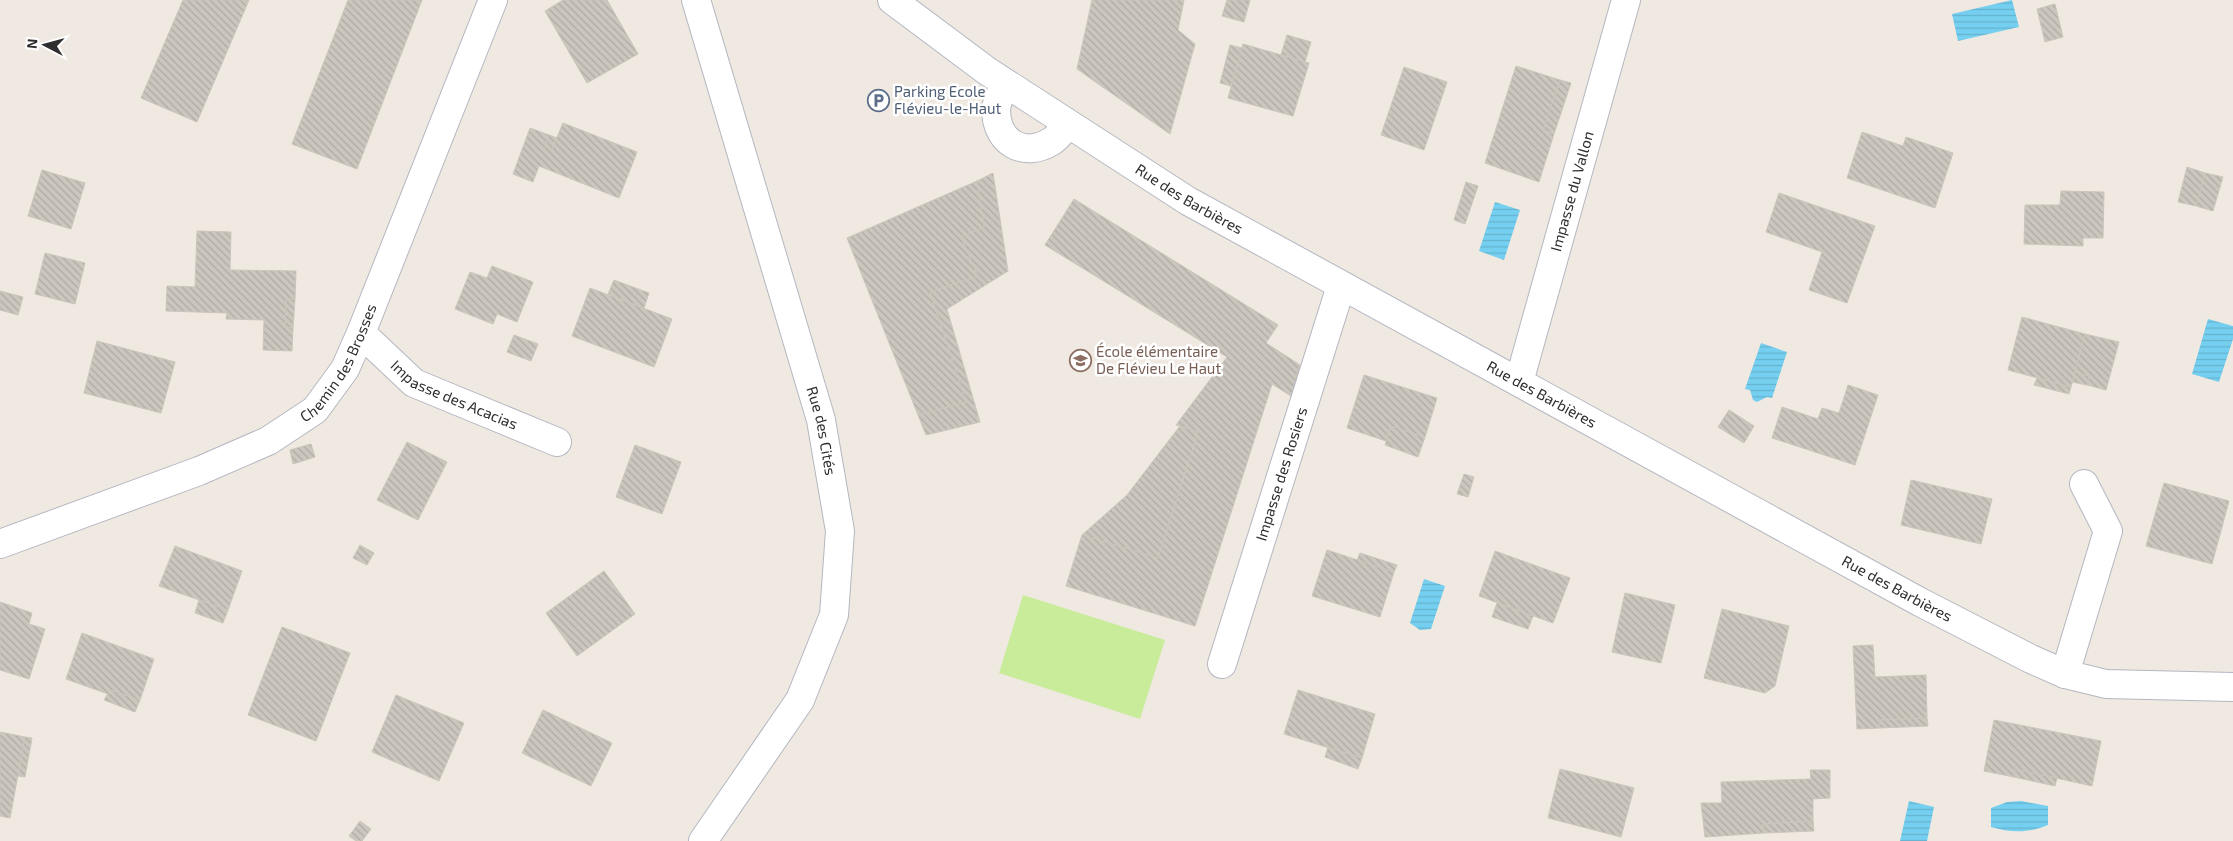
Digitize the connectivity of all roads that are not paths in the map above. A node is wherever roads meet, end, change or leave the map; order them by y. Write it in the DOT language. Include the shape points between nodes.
graph roads {
  1 [pos="494,0"];
  2 [pos="696,0"];
  3 [pos="892,0"];
  4 [pos="1626,0"];
  5 [pos="1004,82"];
  6 [pos="1068,124"];
  7 [pos="1341,286"];
  8 [pos="361,333"];
  9 [pos="1519,382"];
  10 [pos="557,442"];
  11 [pos="2084,484"];
  12 [pos="0,544"];
  13 [pos="1222,664"];
  14 [pos="2065,674"];
  15 [pos="2233,687"];
  16 [pos="703,841"];
  1 -- 8 [label="street, Chemin des Brosses"];
  2 -- 16 [label="street, Rue des Cités" via="821,420 840,531 834,614 800,700"];
  3 -- 5 [label="street, Rue des Barbières"];
  4 -- 9 [label="street, Impasse du Vallon"];
  5 -- 6 [label="street, Rue des Barbières"];
  5 -- 6 [label="street" via="996,107 998,128 1007,142 1022,148 1040,147 1054,140"];
  6 -- 7 [label="street, Rue des Barbières" via="1188,202"];
  7 -- 9 [label="street, Rue des Barbières"];
  7 -- 13 [label="street, Impasse des Rosiers"];
  8 -- 10 [label="street, Impasse des Acacias" via="414,383"];
  8 -- 12 [label="street, Chemin des Brosses" via="345,369 315,410 268,440 199,471"];
  9 -- 14 [label="street, Rue des Barbières" via="1920,602"];
  11 -- 14 [label="street" via="2108,531"];
  14 -- 15 [label="street, Rue des Barbières" via="2106,684"];
}
